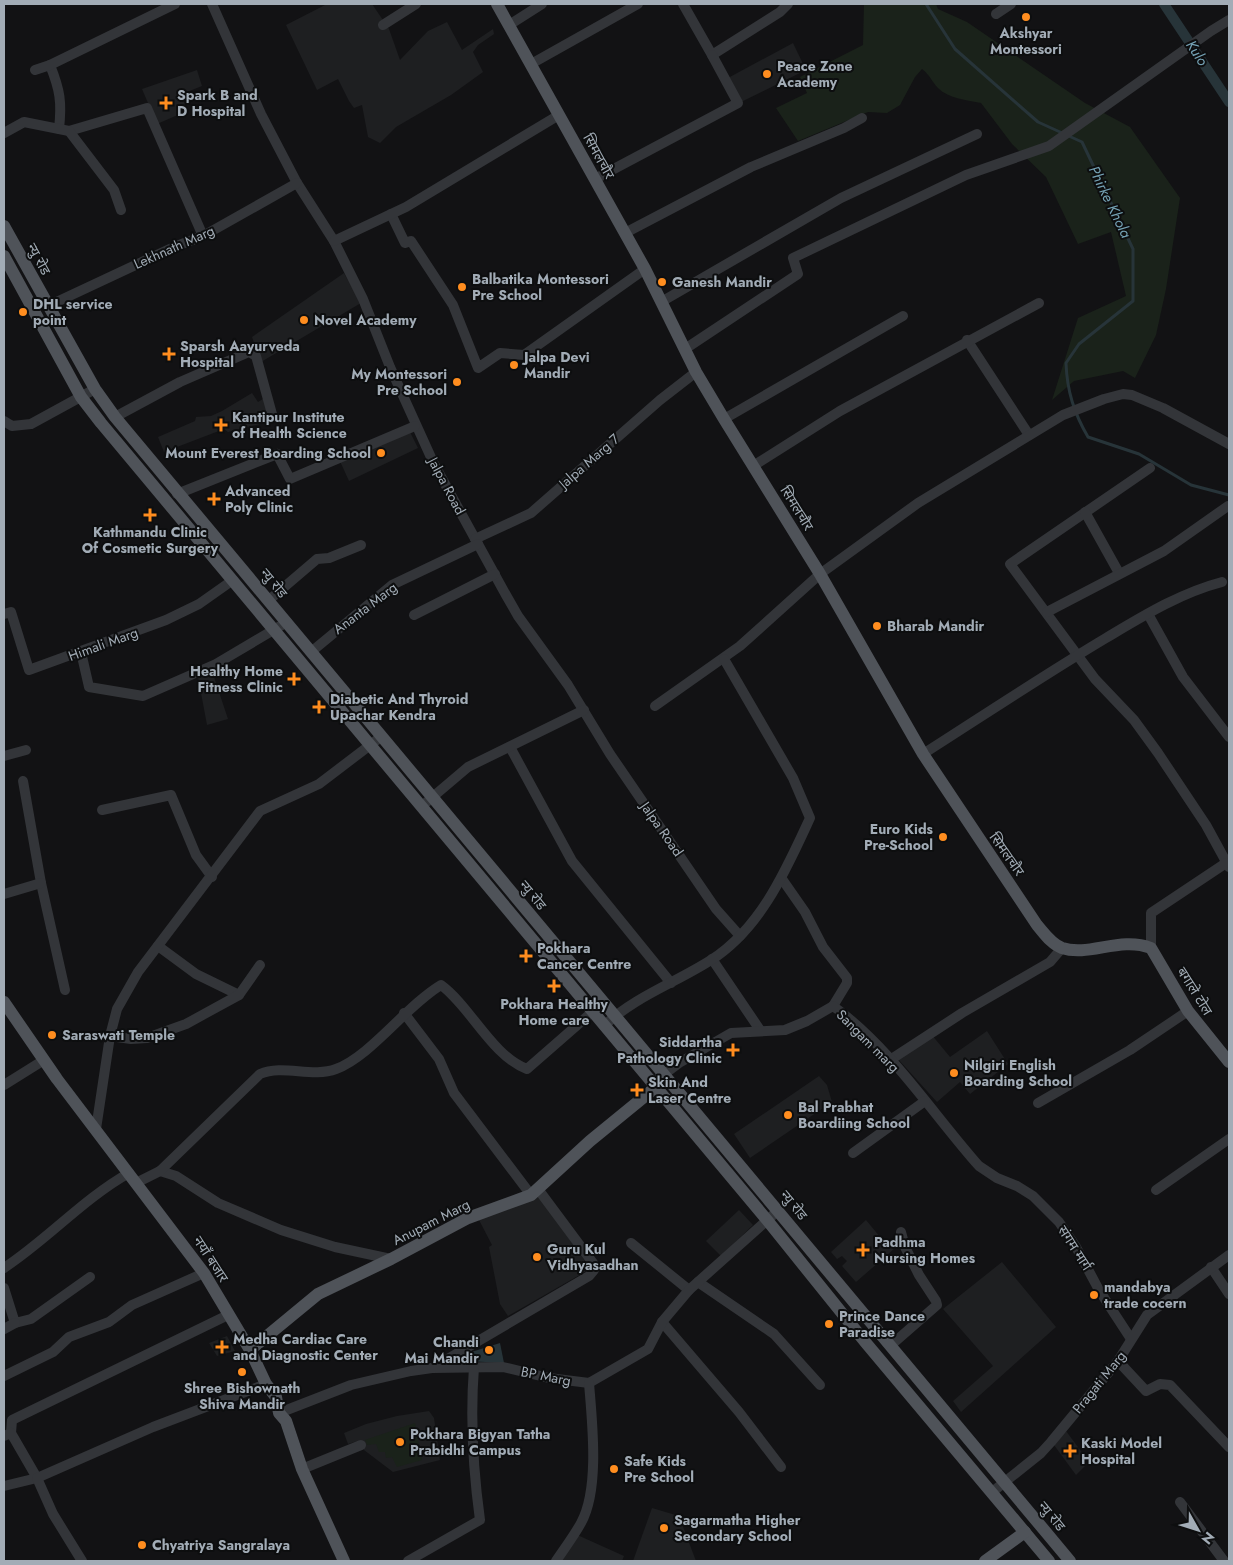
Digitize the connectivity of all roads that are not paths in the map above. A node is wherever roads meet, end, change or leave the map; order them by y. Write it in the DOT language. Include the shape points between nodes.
graph roads {
  1 [pos="174,4"];
  2 [pos="212,4"];
  3 [pos="416,4"];
  4 [pos="497,4"];
  5 [pos="542,4"];
  6 [pos="638,4"];
  7 [pos="683,4"];
  8 [pos="788,4"];
  9 [pos="1011,4"];
  10 [pos="996,14"];
  11 [pos="1229,20"];
  12 [pos="383,25"];
  13 [pos="509,25"];
  14 [pos="712,55"];
  15 [pos="531,64"];
  16 [pos="50,65"];
  17 [pos="36,70"];
  18 [pos="559,115"];
  19 [pos="862,118"];
  20 [pos="64,130"];
  21 [pos="4,133"];
  22 [pos="977,134"];
  23 [pos="595,179"];
  24 [pos="297,183"];
  25 [pos="121,210"];
  26 [pos="391,214"];
  27 [pos="4,226"];
  28 [pos="625,233"];
  29 [pos="203,236"];
  30 [pos="334,242"];
  31 [pos="4,256"];
  32 [pos="645,269"];
  33 [pos="660,302"];
  34 [pos="1039,303"];
  35 [pos="48,306"];
  36 [pos="903,316"];
  37 [pos="967,340"];
  38 [pos="685,350"];
  39 [pos="696,372"];
  40 [pos="95,389"];
  41 [pos="81,397"];
  42 [pos="272,414"];
  43 [pos="115,416"];
  44 [pos="724,419"];
  45 [pos="4,420"];
  46 [pos="416,426"];
  47 [pos="1029,435"];
  48 [pos="1229,444"];
  49 [pos="753,466"];
  50 [pos="1150,468"];
  51 [pos="177,494"];
  52 [pos="1228,506"];
  53 [pos="1085,512"];
  54 [pos="476,541"];
  55 [pos="361,545"];
  56 [pos="1119,573"];
  57 [pos="495,574"];
  58 [pos="820,574"];
  59 [pos="233,580"];
  60 [pos="1222,582"];
  61 [pos="269,600"];
  62 [pos="1047,612"];
  63 [pos="4,614"];
  64 [pos="1148,614"];
  65 [pos="414,616"];
  66 [pos="287,622"];
  67 [pos="274,630"];
  68 [pos="81,652"];
  69 [pos="311,652"];
  70 [pos="1077,656"];
  71 [pos="724,658"];
  72 [pos="655,706"];
  73 [pos="584,710"];
  74 [pos="382,736"];
  75 [pos="1229,737"];
  76 [pos="369,746"];
  77 [pos="510,747"];
  78 [pos="26,750"];
  79 [pos="923,754"];
  80 [pos="4,756"];
  81 [pos="23,782"];
  82 [pos="433,797"];
  83 [pos="422,806"];
  84 [pos="102,810"];
  85 [pos="1228,865"];
  86 [pos="212,877"];
  87 [pos="782,879"];
  88 [pos="41,883"];
  89 [pos="4,894"];
  90 [pos="740,936"];
  91 [pos="158,946"];
  92 [pos="1062,948"];
  93 [pos="1151,948"];
  94 [pos="712,959"];
  95 [pos="260,965"];
  96 [pos="671,983"];
  97 [pos="65,990"];
  98 [pos="239,995"];
  99 [pos="4,1002"];
  100 [pos="603,1002"];
  101 [pos="833,1006"];
  102 [pos="1188,1011"];
  103 [pos="592,1012"];
  104 [pos="404,1013"];
  105 [pos="614,1016"];
  106 [pos="604,1026"];
  107 [pos="760,1030"];
  108 [pos="110,1036"];
  109 [pos="44,1060"];
  110 [pos="890,1060"];
  111 [pos="1229,1062"];
  112 [pos="665,1076"];
  113 [pos="4,1085"];
  114 [pos="654,1086"];
  115 [pos="925,1102"];
  116 [pos="1038,1103"];
  117 [pos="96,1129"];
  118 [pos="1229,1139"];
  119 [pos="853,1153"];
  120 [pos="160,1171"];
  121 [pos="133,1178"];
  122 [pos="996,1178"];
  123 [pos="1156,1190"];
  124 [pos="535,1192"];
  125 [pos="779,1210"];
  126 [pos="767,1220"];
  127 [pos="901,1232"];
  128 [pos="631,1243"];
  129 [pos="1229,1255"];
  130 [pos="391,1259"];
  131 [pos="1211,1267"];
  132 [pos="4,1268"];
  133 [pos="204,1273"];
  134 [pos="90,1277"];
  135 [pos="698,1282"];
  136 [pos="4,1288"];
  137 [pos="689,1290"];
  138 [pos="1229,1294"];
  139 [pos="228,1315"];
  140 [pos="662,1322"];
  141 [pos="15,1323"];
  142 [pos="4,1329"];
  143 [pos="1131,1339"];
  144 [pos="890,1346"];
  145 [pos="250,1350"];
  146 [pos="1118,1361"];
  147 [pos="474,1367"];
  148 [pos="432,1368"];
  149 [pos="4,1376"];
  150 [pos="589,1383"];
  151 [pos="266,1384"];
  152 [pos="820,1385"];
  153 [pos="280,1413"];
  154 [pos="8,1434"];
  155 [pos="361,1446"];
  156 [pos="1229,1447"];
  157 [pos="781,1467"];
  158 [pos="302,1469"];
  159 [pos="37,1478"];
  160 [pos="1004,1483"];
  161 [pos="4,1486"];
  162 [pos="991,1493"];
  163 [pos="1180,1502"];
  164 [pos="1024,1532"];
  165 [pos="82,1561"];
  166 [pos="344,1561"];
  167 [pos="408,1561"];
  168 [pos="556,1561"];
  169 [pos="985,1561"];
  170 [pos="1049,1561"];
  171 [pos="1070,1561"];
  172 [pos="1224,1561"];
  1 -- 16 [label="street"];
  2 -- 24 [label="street, Jalpa Road" via="261,114"];
  3 -- 12 [label="street"];
  4 -- 13 [label="main road, सिमलचौर"];
  5 -- 13 [label="street"];
  6 -- 15 [label="street"];
  7 -- 14 [label="street"];
  8 -- 14 [label="street"];
  9 -- 10 [label="street"];
  11 -- 38 [label="street" via="1049,146 966,175 793,258 798,274"];
  13 -- 15 [label="main road, सिमलचौर"];
  14 -- 23 [label="street" via="738,103"];
  15 -- 18 [label="main road, सिमलचौर"];
  16 -- 17 [label="street"];
  16 -- 20 [label="street" via="60,91"];
  18 -- 23 [label="main road, सिमलचौर"];
  18 -- 26 [label="street"];
  19 -- 28 [label="street" via="751,167"];
  20 -- 21 [label="street" via="24,122"];
  20 -- 25 [label="street" via="114,190"];
  20 -- 29 [label="street" via="147,108"];
  22 -- 33 [label="street" via="841,198"];
  23 -- 28 [label="main road, सिमलचौर"];
  24 -- 29 [label="street, Lekhnath Marg"];
  24 -- 30 [label="street, Jalpa Road"];
  26 -- 30 [label="street"];
  26 -- 32 [label="street" via="405,243 410,241 453,305 478,368 500,353 524,356"];
  27 -- 35 [label="main road, न्यु रोड"];
  28 -- 32 [label="main road, सिमलचौर"];
  29 -- 35 [label="street, Lekhnath Marg"];
  30 -- 46 [label="street, Jalpa Road"];
  31 -- 41 [label="main road, न्यु रोड"];
  32 -- 33 [label="main road, सिमलचौर"];
  33 -- 38 [label="main road, सिमलचौर"];
  34 -- 37 [label="street"];
  35 -- 40 [label="main road, न्यु रोड"];
  36 -- 44 [label="street"];
  37 -- 47 [label="street"];
  37 -- 49 [label="street" via="840,411"];
  38 -- 39 [label="main road, सिमलचौर"];
  39 -- 44 [label="main road, सिमलचौर"];
  39 -- 54 [label="street, Jalpa Marg 7" via="531,513"];
  40 -- 41 [label="street"];
  40 -- 43 [label="main road, न्यु रोड"];
  41 -- 45 [label="street" via="31,424 12,426"];
  41 -- 59 [label="main road, न्यु रोड"];
  42 -- 43 [label="street" via="256,356 250,352 180,382"];
  43 -- 51 [label="main road, न्यु रोड"];
  44 -- 49 [label="main road, सिमलचौर"];
  46 -- 51 [label="street" via="290,479 278,454"];
  46 -- 54 [label="street, Jalpa Road"];
  47 -- 48 [label="street" via="1063,415 1123,394 1139,396"];
  47 -- 58 [label="street" via="918,503"];
  49 -- 58 [label="main road, सिमलचौर"];
  50 -- 53 [label="street"];
  51 -- 61 [label="main road, न्यु रोड"];
  52 -- 56 [label="street" via="1164,551"];
  53 -- 56 [label="street"];
  53 -- 62 [label="street" via="1010,564"];
  54 -- 57 [label="street, Jalpa Road"];
  54 -- 69 [label="street, Ananta Marg" via="392,585"];
  55 -- 61 [label="street" via="329,558 317,559"];
  56 -- 62 [label="street"];
  57 -- 65 [label="street"];
  57 -- 73 [label="street, Jalpa Road" via="518,616"];
  58 -- 71 [label="street"];
  58 -- 79 [label="main road, सिमलचौर"];
  59 -- 67 [label="main road, न्यु रोड"];
  59 -- 68 [label="street, Himali Marg" via="198,604 166,620"];
  60 -- 64 [label="street" via="1197,588"];
  61 -- 66 [label="main road, न्यु रोड"];
  62 -- 70 [label="street"];
  63 -- 68 [label="street, Himali Marg" via="11,612 29,670"];
  64 -- 70 [label="street"];
  64 -- 75 [label="street" via="1183,677"];
  66 -- 67 [label="street"];
  66 -- 69 [label="main road, न्यु रोड"];
  67 -- 68 [label="street" via="216,664 143,696 89,687"];
  67 -- 76 [label="main road, न्यु रोड"];
  69 -- 74 [label="main road, न्यु रोड"];
  70 -- 79 [label="street"];
  70 -- 85 [label="street" via="1134,720 1158,753 1206,824"];
  71 -- 72 [label="street"];
  71 -- 87 [label="street" via="793,778 810,818"];
  73 -- 77 [label="street"];
  73 -- 90 [label="street, Jalpa Road" via="610,754 716,909"];
  74 -- 76 [label="street"];
  74 -- 82 [label="main road, न्यु रोड"];
  76 -- 83 [label="main road, न्यु रोड"];
  76 -- 86 [label="street" via="320,784 260,812"];
  77 -- 82 [label="street" via="468,767"];
  77 -- 96 [label="street" via="572,861"];
  78 -- 80 [label="street"];
  79 -- 92 [label="main road, सिमलचौर" via="1037,925 1048,939"];
  81 -- 88 [label="street"];
  82 -- 83 [label="street"];
  82 -- 100 [label="main road, न्यु रोड"];
  83 -- 103 [label="main road, न्यु रोड"];
  84 -- 86 [label="street" via="171,795 196,855"];
  85 -- 93 [label="street" via="1151,913"];
  86 -- 91 [label="street"];
  87 -- 90 [label="street"];
  87 -- 101 [label="street" via="823,948 846,978 847,983"];
  88 -- 89 [label="street"];
  88 -- 97 [label="street"];
  90 -- 94 [label="street"];
  91 -- 98 [label="street" via="196,974"];
  91 -- 108 [label="street" via="126,991"];
  92 -- 93 [label="main road" via="1133,943"];
  92 -- 110 [label="street" via="1050,962"];
  93 -- 102 [label="main road, बगाले टोल"];
  94 -- 96 [label="street"];
  94 -- 107 [label="street"];
  95 -- 98 [label="street"];
  96 -- 105 [label="street"];
  98 -- 108 [label="street" via="168,1032 147,1038"];
  99 -- 109 [label="main road, नयाँ बजार"];
  100 -- 103 [label="street"];
  100 -- 105 [label="main road, न्यु रोड"];
  101 -- 107 [label="street, Sangam marg" via="784,1030"];
  101 -- 110 [label="street, Sangam marg"];
  102 -- 111 [label="main road, बगाले टोल"];
  102 -- 116 [label="street" via="1130,1050"];
  103 -- 104 [label="street" via="527,1069 520,1067 496,1045 441,985"];
  103 -- 106 [label="main road, न्यु रोड"];
  104 -- 120 [label="street" via="358,1056 336,1069 267,1071 260,1074"];
  104 -- 124 [label="street" via="439,1058 454,1094"];
  105 -- 106 [label="street"];
  105 -- 112 [label="main road, न्यु रोड"];
  106 -- 114 [label="main road, न्यु रोड"];
  107 -- 112 [label="street, Sangam marg" via="731,1033 679,1063"];
  108 -- 117 [label="street"];
  109 -- 113 [label="street"];
  109 -- 117 [label="main road, नयाँ बजार"];
  110 -- 115 [label="street, Sangam marg"];
  112 -- 114 [label="main road, Anupam Marg"];
  112 -- 125 [label="main road, न्यु रोड"];
  114 -- 124 [label="main road, Anupam Marg"];
  114 -- 126 [label="main road, न्यु रोड"];
  115 -- 119 [label="street"];
  115 -- 122 [label="street, Sangam marg" via="979,1166"];
  117 -- 121 [label="main road, नयाँ बजार"];
  118 -- 123 [label="street"];
  120 -- 121 [label="street"];
  120 -- 130 [label="street" via="176,1176 218,1203 280,1230 335,1247"];
  121 -- 132 [label="street" via="106,1186 28,1252"];
  121 -- 133 [label="main road, नयाँ बजार"];
  122 -- 143 [label="street, संगम मार्ग" via="1033,1196 1059,1222"];
  124 -- 130 [label="main road, Anupam Marg" via="468,1218"];
  124 -- 148 [label="street" via="593,1263 594,1270 589,1276"];
  125 -- 126 [label="street, BP Marg"];
  125 -- 144 [label="main road, न्यु रोड"];
  126 -- 135 [label="street, BP Marg"];
  126 -- 162 [label="main road, न्यु रोड"];
  127 -- 144 [label="street" via="905,1247 937,1305"];
  128 -- 137 [label="street"];
  129 -- 131 [label="street, Pragati Marg"];
  130 -- 145 [label="main road, Anupam Marg" via="318,1294"];
  131 -- 138 [label="street"];
  131 -- 143 [label="street, Pragati Marg" via="1146,1315"];
  133 -- 139 [label="main road, नयाँ बजार"];
  133 -- 149 [label="street" via="132,1305 109,1322 69,1337 53,1352"];
  134 -- 141 [label="street" via="31,1319"];
  135 -- 137 [label="street, BP Marg"];
  135 -- 152 [label="street" via="774,1334"];
  136 -- 141 [label="street"];
  137 -- 140 [label="street, BP Marg"];
  139 -- 145 [label="main road, नयाँ बजार"];
  139 -- 154 [label="street" via="12,1420"];
  140 -- 150 [label="street, BP Marg" via="648,1350"];
  140 -- 157 [label="street"];
  141 -- 142 [label="street"];
  143 -- 146 [label="street, Pragati Marg"];
  144 -- 160 [label="main road, न्यु रोड"];
  145 -- 151 [label="main road, नयाँ बजार"];
  146 -- 156 [label="street" via="1146,1391 1160,1384 1170,1385"];
  146 -- 160 [label="street, Pragati Marg" via="1046,1448"];
  147 -- 148 [label="street, BP Marg"];
  147 -- 150 [label="street, BP Marg" via="503,1367"];
  147 -- 167 [label="street" via="471,1402 473,1464 480,1520"];
  148 -- 153 [label="street, BP Marg" via="351,1385"];
  150 -- 168 [label="street" via="593,1447 588,1507 582,1523"];
  151 -- 153 [label="main road, नयाँ बजार" via="276,1397"];
  151 -- 159 [label="street" via="153,1427"];
  153 -- 158 [label="main road, नयाँ बजार" via="286,1421"];
  154 -- 159 [label="street"];
  155 -- 158 [label="street"];
  158 -- 166 [label="main road, नयाँ बजार"];
  159 -- 161 [label="street"];
  159 -- 165 [label="street" via="53,1514"];
  160 -- 162 [label="street, Pragati Marg"];
  160 -- 171 [label="main road, न्यु रोड"];
  162 -- 164 [label="main road, न्यु रोड"];
  163 -- 172 [label="street"];
  164 -- 169 [label="main road"];
  164 -- 170 [label="main road, न्यु रोड"];
}
